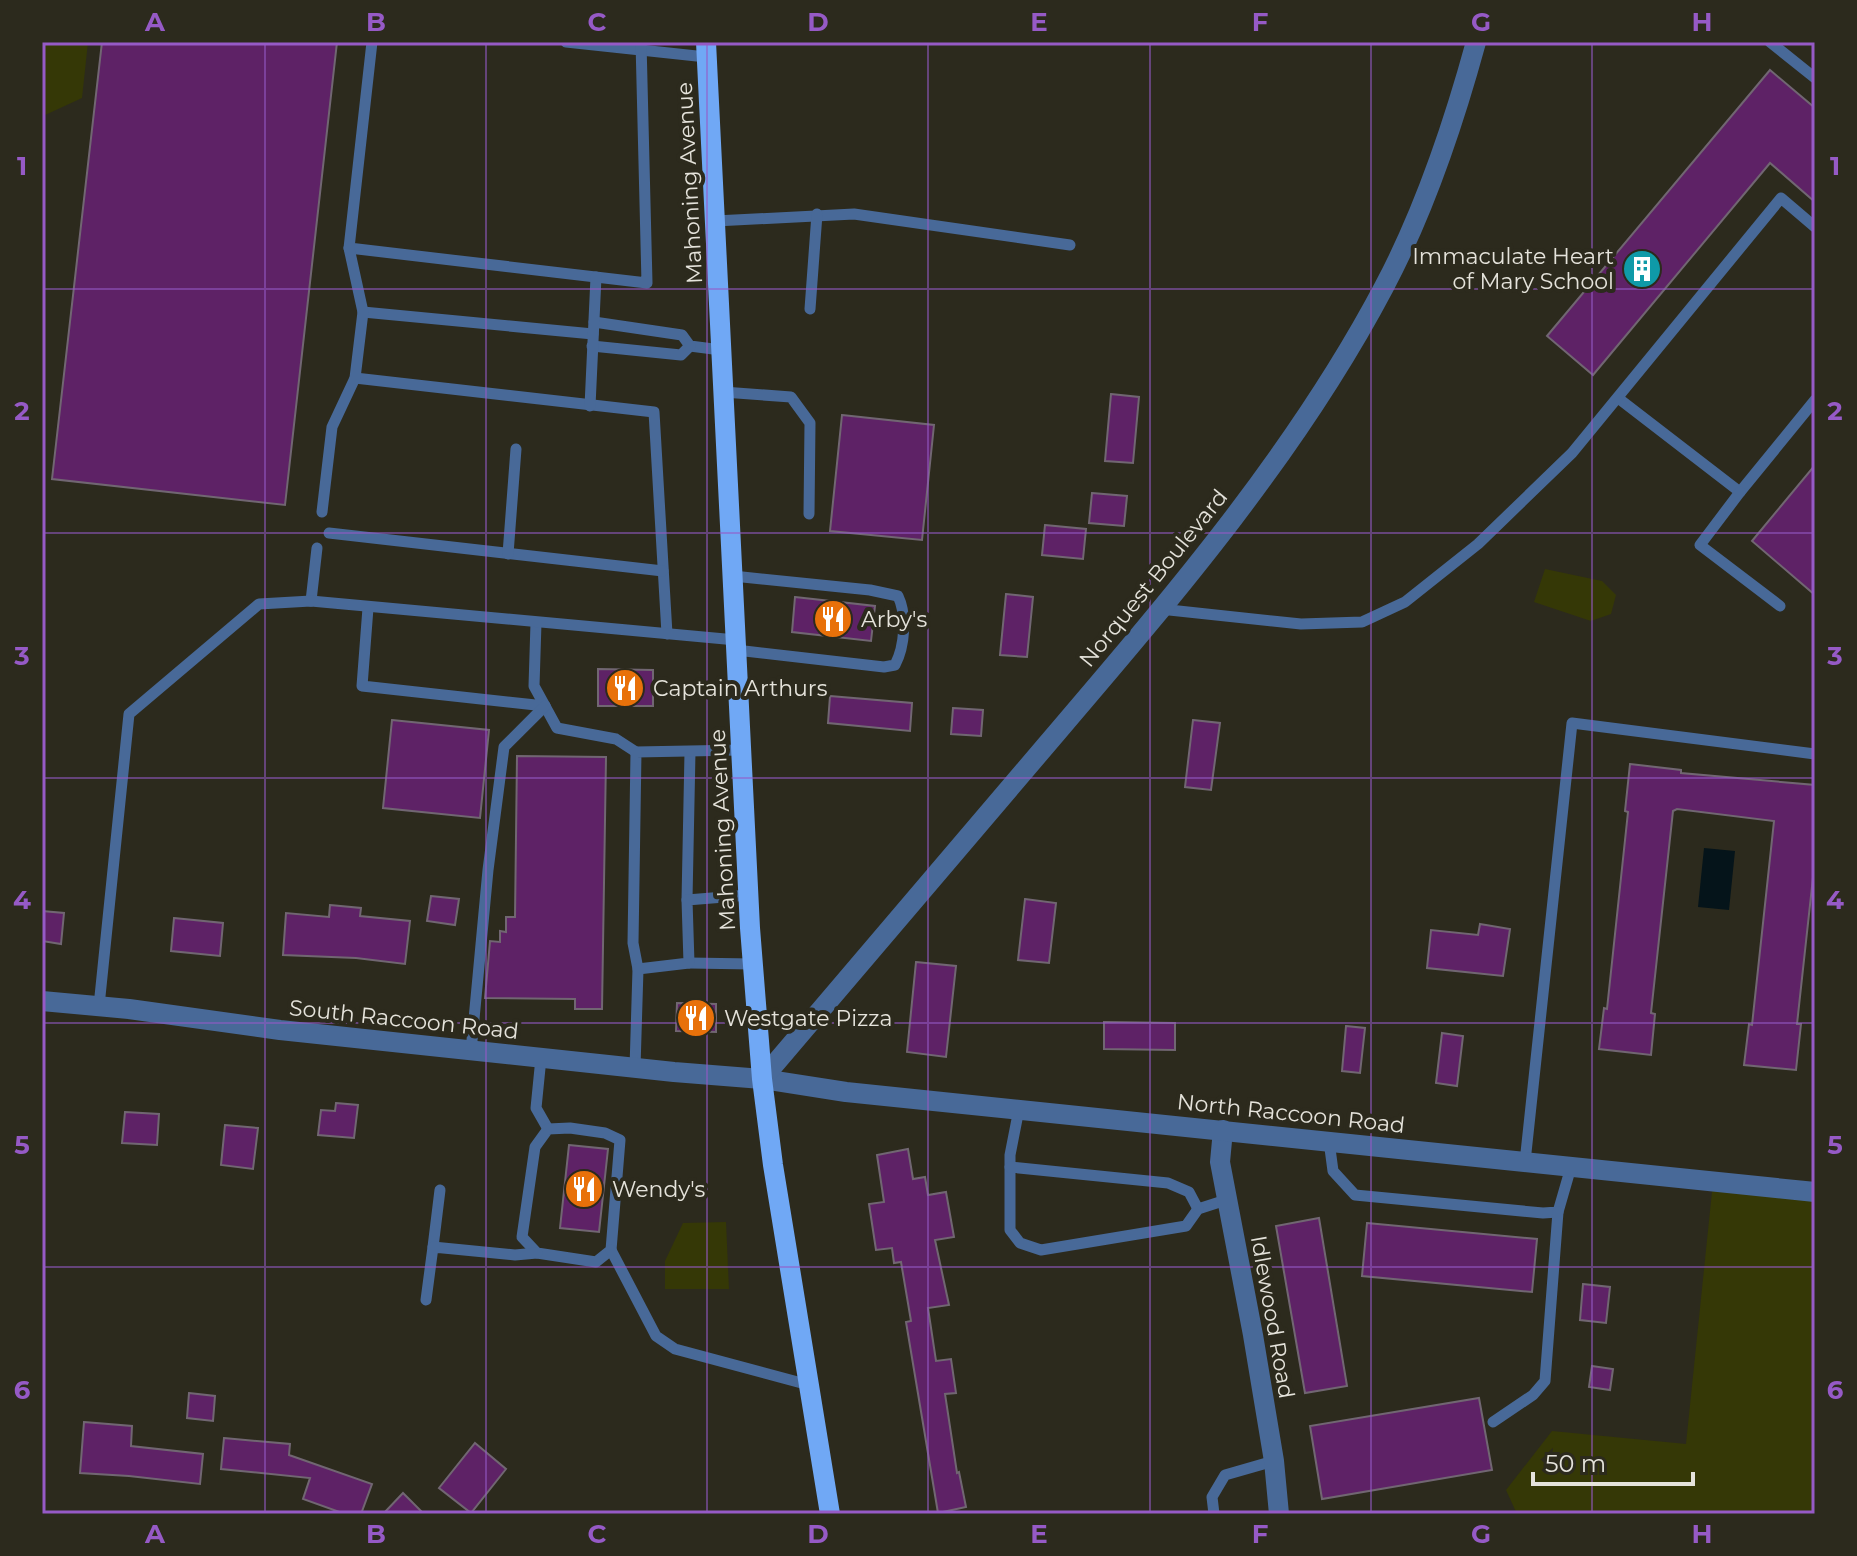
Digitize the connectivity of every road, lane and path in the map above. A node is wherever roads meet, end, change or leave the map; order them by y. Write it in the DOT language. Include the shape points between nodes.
graph roads {
  1 [pos="372,42"];
  2 [pos="566,42"];
  3 [pos="1476,42"];
  4 [pos="1770,42"];
  5 [pos="641,46"];
  6 [pos="1784,46"];
  7 [pos="706,49"];
  8 [pos="1815,78"];
  9 [pos="817,214"];
  10 [pos="715,221"];
  11 [pos="1815,227"];
  12 [pos="1070,245"];
  13 [pos="349,248"];
  14 [pos="596,277"];
  15 [pos="810,309"];
  16 [pos="363,312"];
  17 [pos="593,334"];
  18 [pos="690,346"];
  19 [pos="721,350"];
  20 [pos="355,378"];
  21 [pos="723,392"];
  22 [pos="1618,398"];
  23 [pos="1815,400"];
  24 [pos="590,406"];
  25 [pos="516,449"];
  26 [pos="1740,492"];
  27 [pos="322,512"];
  28 [pos="809,514"];
  29 [pos="329,533"];
  30 [pos="317,548"];
  31 [pos="508,554"];
  32 [pos="663,571"];
  33 [pos="733,576"];
  34 [pos="311,601"];
  35 [pos="1780,606"];
  36 [pos="368,608"];
  37 [pos="1160,609"];
  38 [pos="536,623"];
  39 [pos="667,634"];
  40 [pos="736,645"];
  41 [pos="545,706"];
  42 [pos="741,750"];
  43 [pos="636,752"];
  44 [pos="690,752"];
  45 [pos="1815,754"];
  46 [pos="749,895"];
  47 [pos="687,900"];
  48 [pos="689,963"];
  49 [pos="753,964"];
  50 [pos="638,969"];
  51 [pos="42,1001"];
  52 [pos="99,1006"];
  53 [pos="471,1051"];
  54 [pos="541,1058"];
  55 [pos="635,1068"];
  56 [pos="762,1079"];
  57 [pos="1019,1109"];
  58 [pos="548,1129"];
  59 [pos="1223,1130"];
  60 [pos="1329,1141"];
  61 [pos="1525,1162"];
  62 [pos="1010,1167"];
  63 [pos="1571,1167"];
  64 [pos="440,1190"];
  65 [pos="1815,1192"];
  66 [pos="1226,1200"];
  67 [pos="1198,1209"];
  68 [pos="1558,1212"];
  69 [pos="433,1247"];
  70 [pos="611,1250"];
  71 [pos="537,1253"];
  72 [pos="426,1300"];
  73 [pos="809,1385"];
  74 [pos="1493,1422"];
  75 [pos="1274,1461"];
  76 [pos="830,1514"];
  77 [pos="1214,1514"];
  78 [pos="1279,1514"];
  1 -- 13 [label="lane"];
  2 -- 5 [label="lane"];
  3 -- 37 [label="street, Norquest Boulevard" via="1421,208 1366,320 1302,423"];
  4 -- 6 [label="lane"];
  5 -- 7 [label="lane"];
  5 -- 14 [label="lane" via="647,283"];
  6 -- 8 [label="lane"];
  7 -- 10 [label="main road, Mahoning Avenue"];
  9 -- 10 [label="lane"];
  9 -- 12 [label="lane" via="854,214"];
  9 -- 15 [label="lane"];
  10 -- 19 [label="main road, Mahoning Avenue"];
  11 -- 22 [label="lane" via="1781,198"];
  13 -- 14 [label="lane"];
  13 -- 16 [label="lane"];
  14 -- 17 [label="lane"];
  16 -- 17 [label="lane"];
  16 -- 20 [label="lane"];
  17 -- 18 [label="lane" via="682,335"];
  17 -- 18 [label="lane" via="681,355"];
  17 -- 24 [label="lane"];
  18 -- 19 [label="lane"];
  19 -- 21 [label="main road, Mahoning Avenue"];
  20 -- 24 [label="lane"];
  20 -- 27 [label="lane" via="332,427"];
  21 -- 28 [label="lane" via="791,397 810,423"];
  21 -- 33 [label="main road, Mahoning Avenue"];
  22 -- 26 [label="lane"];
  22 -- 37 [label="lane" via="1572,453 1478,544 1405,602 1384,612 1362,622 1301,624"];
  23 -- 26 [label="lane"];
  24 -- 32 [label="lane" via="654,412"];
  25 -- 31 [label="lane"];
  26 -- 35 [label="lane" via="1700,545"];
  29 -- 31 [label="lane"];
  30 -- 34 [label="lane"];
  31 -- 32 [label="lane"];
  32 -- 39 [label="lane"];
  33 -- 40 [label="main road, Mahoning Avenue"];
  33 -- 40 [label="lane" via="870,590 898,596 904,609 895,665"];
  34 -- 36 [label="lane"];
  34 -- 52 [label="lane" via="259,604 129,714"];
  36 -- 38 [label="lane"];
  36 -- 41 [label="lane" via="362,686"];
  37 -- 56 [label="street, Norquest Boulevard"];
  38 -- 39 [label="lane"];
  38 -- 41 [label="lane" via="534,686"];
  39 -- 40 [label="lane"];
  40 -- 42 [label="main road, Mahoning Avenue"];
  41 -- 43 [label="lane" via="557,728 616,739"];
  41 -- 53 [label="lane" via="504,747"];
  42 -- 44 [label="lane"];
  42 -- 46 [label="main road, Mahoning Avenue"];
  43 -- 44 [label="lane"];
  43 -- 50 [label="lane" via="633,943"];
  44 -- 47 [label="lane"];
  45 -- 61 [label="lane" via="1572,723"];
  46 -- 47 [label="lane"];
  46 -- 49 [label="main road, Mahoning Avenue"];
  47 -- 48 [label="lane"];
  48 -- 49 [label="lane"];
  48 -- 50 [label="lane"];
  49 -- 56 [label="main road, Mahoning Avenue"];
  50 -- 55 [label="lane"];
  51 -- 52 [label="street, South Raccoon Road"];
  52 -- 53 [label="street, South Raccoon Road"];
  53 -- 54 [label="street, South Raccoon Road"];
  54 -- 55 [label="street, South Raccoon Road"];
  54 -- 58 [label="lane" via="536,1108"];
  55 -- 56 [label="street, South Raccoon Road"];
  56 -- 57 [label="street, North Raccoon Road"];
  56 -- 73 [label="main road, Mahoning Avenue"];
  57 -- 59 [label="street, North Raccoon Road"];
  57 -- 62 [label="lane"];
  58 -- 70 [label="lane" via="605,1133 620,1140"];
  58 -- 71 [label="lane" via="535,1147 522,1237"];
  59 -- 60 [label="street, North Raccoon Road"];
  59 -- 66 [label="street, Idlewood Road" via="1220,1162"];
  60 -- 61 [label="street, North Raccoon Road"];
  60 -- 68 [label="lane" via="1333,1171 1355,1195"];
  61 -- 63 [label="street, North Raccoon Road"];
  62 -- 67 [label="lane" via="1168,1183 1189,1192"];
  62 -- 67 [label="lane" via="1010,1230 1020,1243 1041,1250 1186,1226"];
  63 -- 65 [label="street, North Raccoon Road"];
  63 -- 68 [label="lane"];
  64 -- 69 [label="lane"];
  66 -- 67 [label="lane"];
  66 -- 75 [label="street, Idlewood Road"];
  68 -- 74 [label="lane" via="1545,1381"];
  69 -- 71 [label="lane"];
  69 -- 72 [label="lane"];
  70 -- 71 [label="lane" via="596,1262"];
  70 -- 73 [label="lane" via="656,1336 675,1349"];
  73 -- 76 [label="main road, Mahoning Avenue"];
  75 -- 77 [label="lane" via="1225,1475 1212,1497"];
  75 -- 78 [label="street, Idlewood Road"];
}
